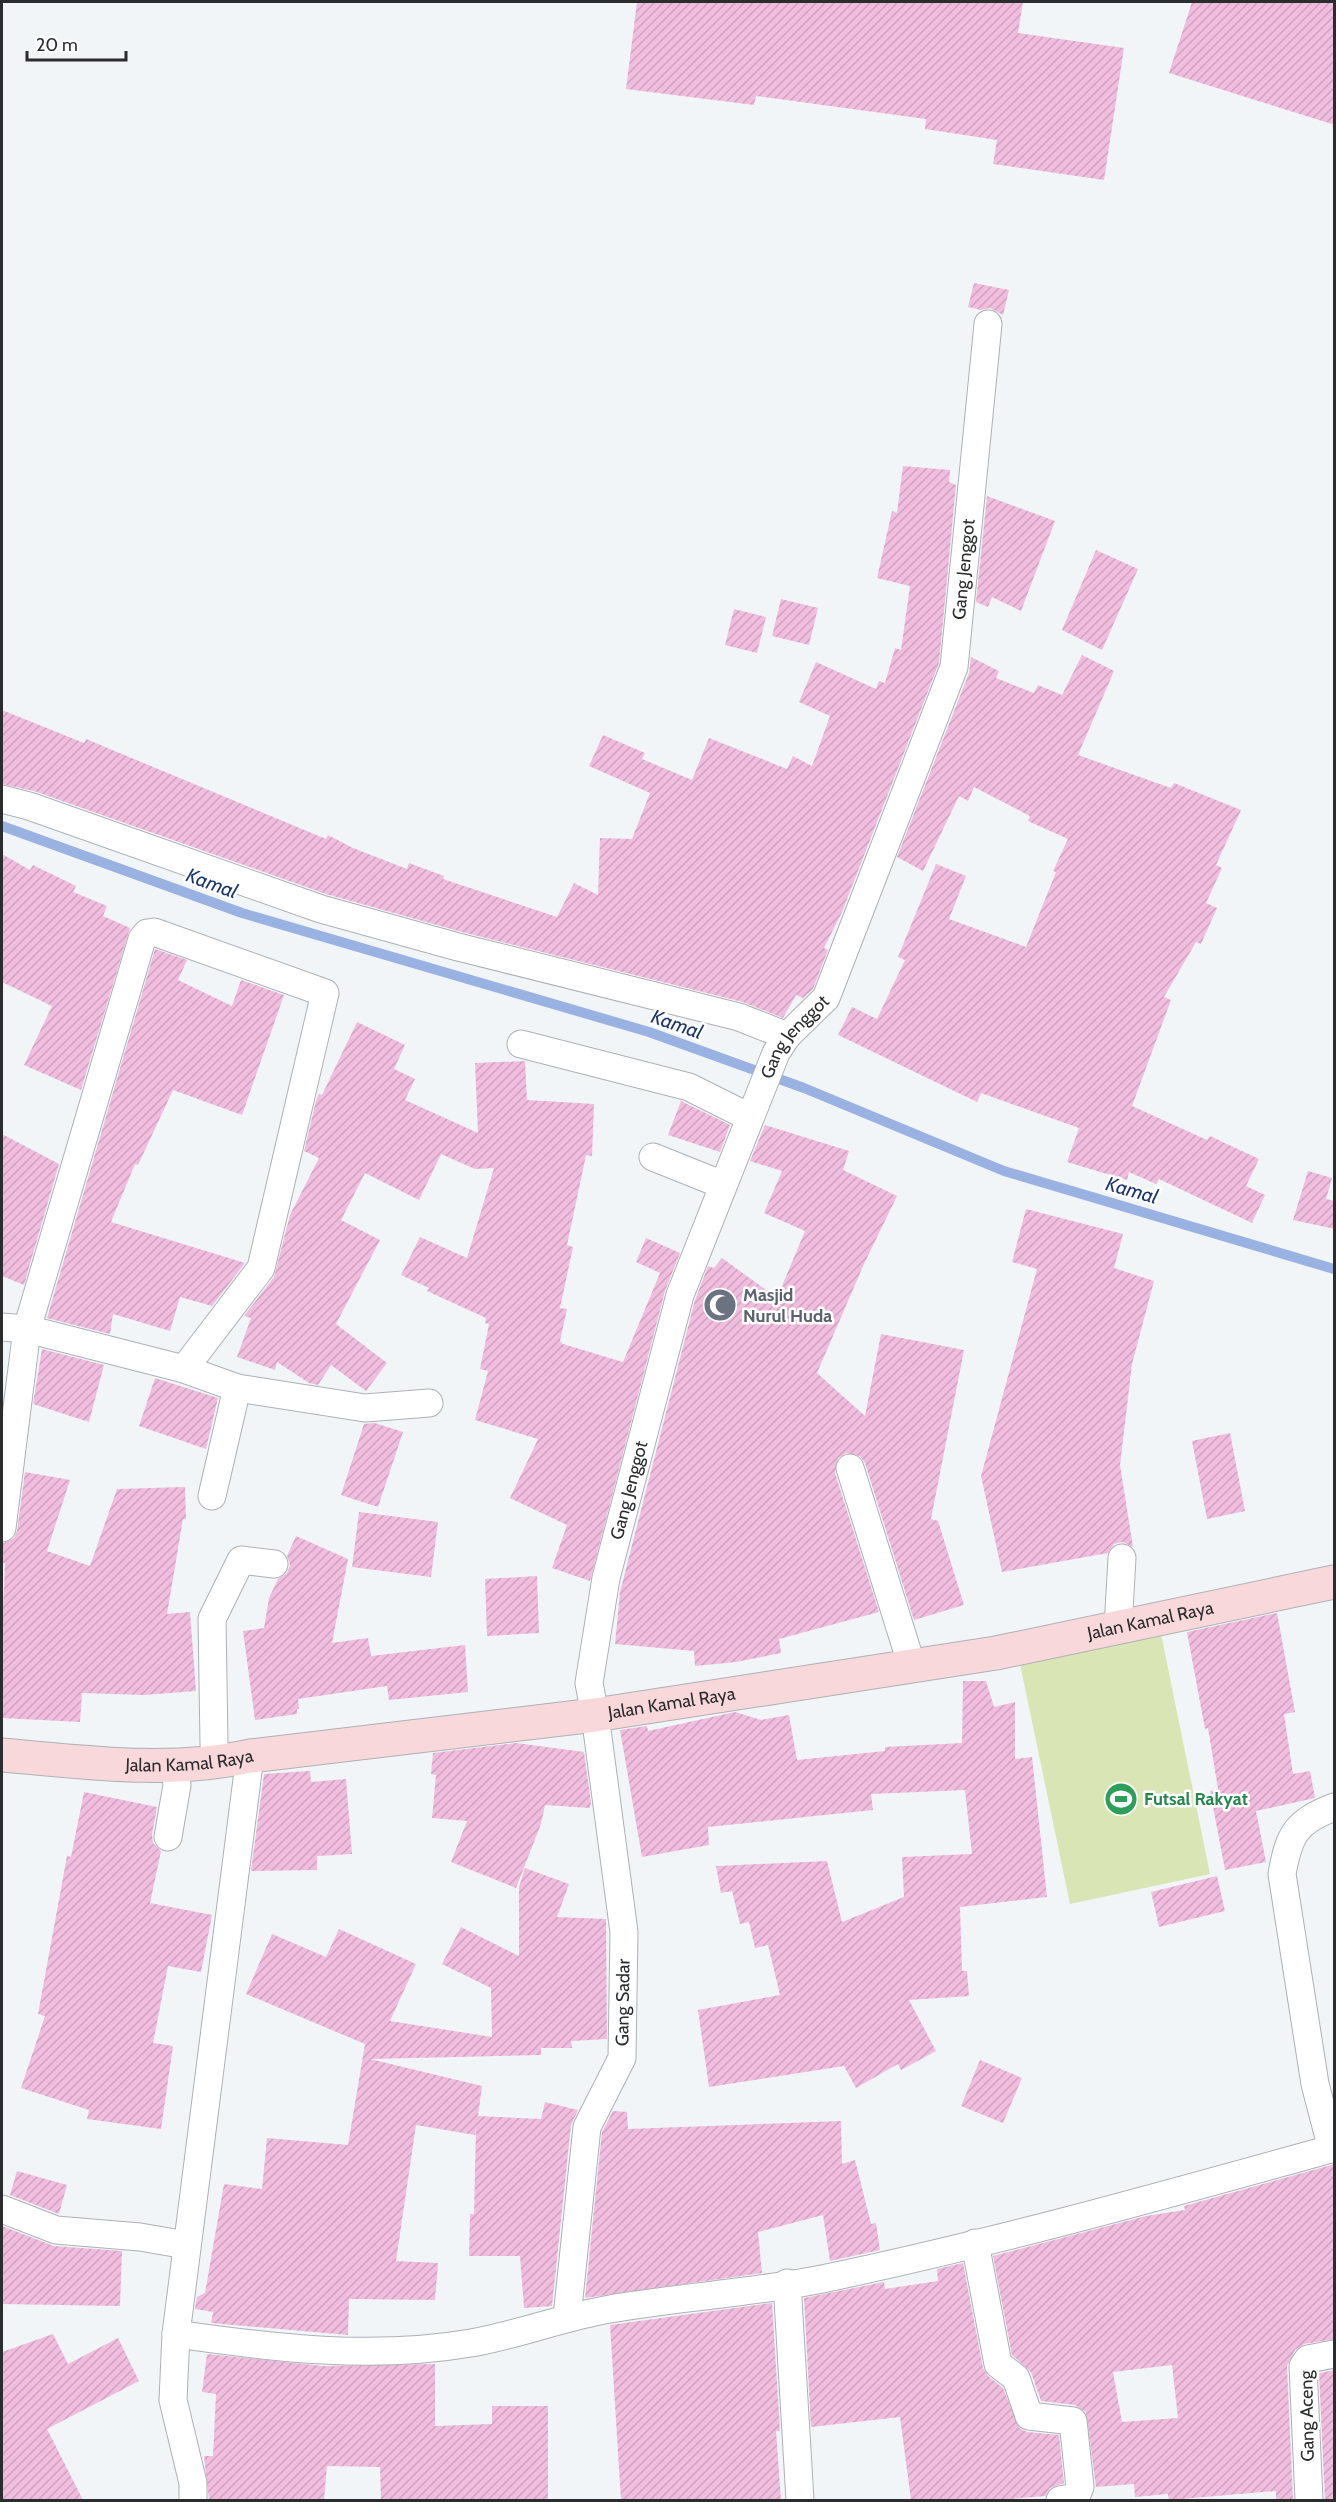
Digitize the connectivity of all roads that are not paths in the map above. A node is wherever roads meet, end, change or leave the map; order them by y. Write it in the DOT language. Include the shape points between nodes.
graph roads {
  1 [pos="988,324"];
  2 [pos="2,800"];
  3 [pos="521,1044"];
  4 [pos="781,1044"];
  5 [pos="753,1107"];
  6 [pos="653,1157"];
  7 [pos="723,1185"];
  8 [pos="14,1328"];
  9 [pos="184,1369"];
  10 [pos="237,1388"];
  11 [pos="429,1403"];
  12 [pos="850,1468"];
  13 [pos="212,1496"];
  14 [pos="2,1528"];
  15 [pos="1122,1558"];
  16 [pos="274,1564"];
  17 [pos="1335,1582"];
  18 [pos="1118,1628"];
  19 [pos="912,1666"];
  20 [pos="596,1715"];
  21 [pos="2,1755"];
  22 [pos="249,1756"];
  23 [pos="218,1763"];
  24 [pos="175,1765"];
  25 [pos="1335,1807"];
  26 [pos="168,1837"];
  27 [pos="1333,2148"];
  28 [pos="2,2209"];
  29 [pos="975,2243"];
  30 [pos="186,2244"];
  31 [pos="787,2283"];
  32 [pos="567,2317"];
  33 [pos="176,2334"];
  34 [pos="1335,2354"];
  35 [pos="193,2500"];
  36 [pos="800,2500"];
  37 [pos="1060,2500"];
  38 [pos="1309,2500"];
  1 -- 4 [label="street, Gang Jenggot" via="954,667 826,998"];
  2 -- 4 [label="street" via="29,806 321,909 739,1017"];
  3 -- 5 [label="street"];
  4 -- 5 [label="street, Gang Jenggot"];
  5 -- 7 [label="street, Gang Jenggot"];
  6 -- 7 [label="street"];
  7 -- 20 [label="street, Gang Jenggot" via="680,1295 606,1578 589,1683"];
  8 -- 9 [label="street"];
  8 -- 9 [label="street" via="142,939 154,932 325,993 261,1268"];
  8 -- 14 [label="street"];
  9 -- 10 [label="street"];
  10 -- 11 [label="street" via="365,1408"];
  10 -- 13 [label="street"];
  12 -- 19 [label="street"];
  15 -- 18 [label="street"];
  16 -- 23 [label="street" via="241,1560 212,1619 214,1744"];
  17 -- 18 [label="main road, Jalan Kamal Raya"];
  18 -- 19 [label="main road, Jalan Kamal Raya"];
  19 -- 20 [label="main road, Jalan Kamal Raya"];
  20 -- 22 [label="main road, Jalan Kamal Raya"];
  20 -- 32 [label="street, Gang Sadar" via="624,1932 622,2058 587,2127"];
  21 -- 24 [label="main road, Jalan Kamal Raya" via="117,1766"];
  22 -- 23 [label="main road, Jalan Kamal Raya"];
  22 -- 30 [label="street"];
  23 -- 24 [label="main road, Jalan Kamal Raya"];
  24 -- 26 [label="street" via="177,1785"];
  25 -- 27 [label="street" via="1313,1815 1292,1835 1282,1874 1315,2084"];
  27 -- 29 [label="street"];
  28 -- 30 [label="street" via="56,2230"];
  29 -- 31 [label="street"];
  29 -- 37 [label="street" via="998,2364 1016,2378 1029,2416 1073,2421 1080,2487 1076,2497"];
  30 -- 33 [label="street"];
  31 -- 32 [label="street"];
  31 -- 36 [label="street"];
  32 -- 33 [label="street" via="472,2343 354,2353 279,2349"];
  33 -- 35 [label="street" via="173,2400 193,2483"];
  34 -- 38 [label="street, Gang Aceng" via="1308,2359 1303,2366"];
}
